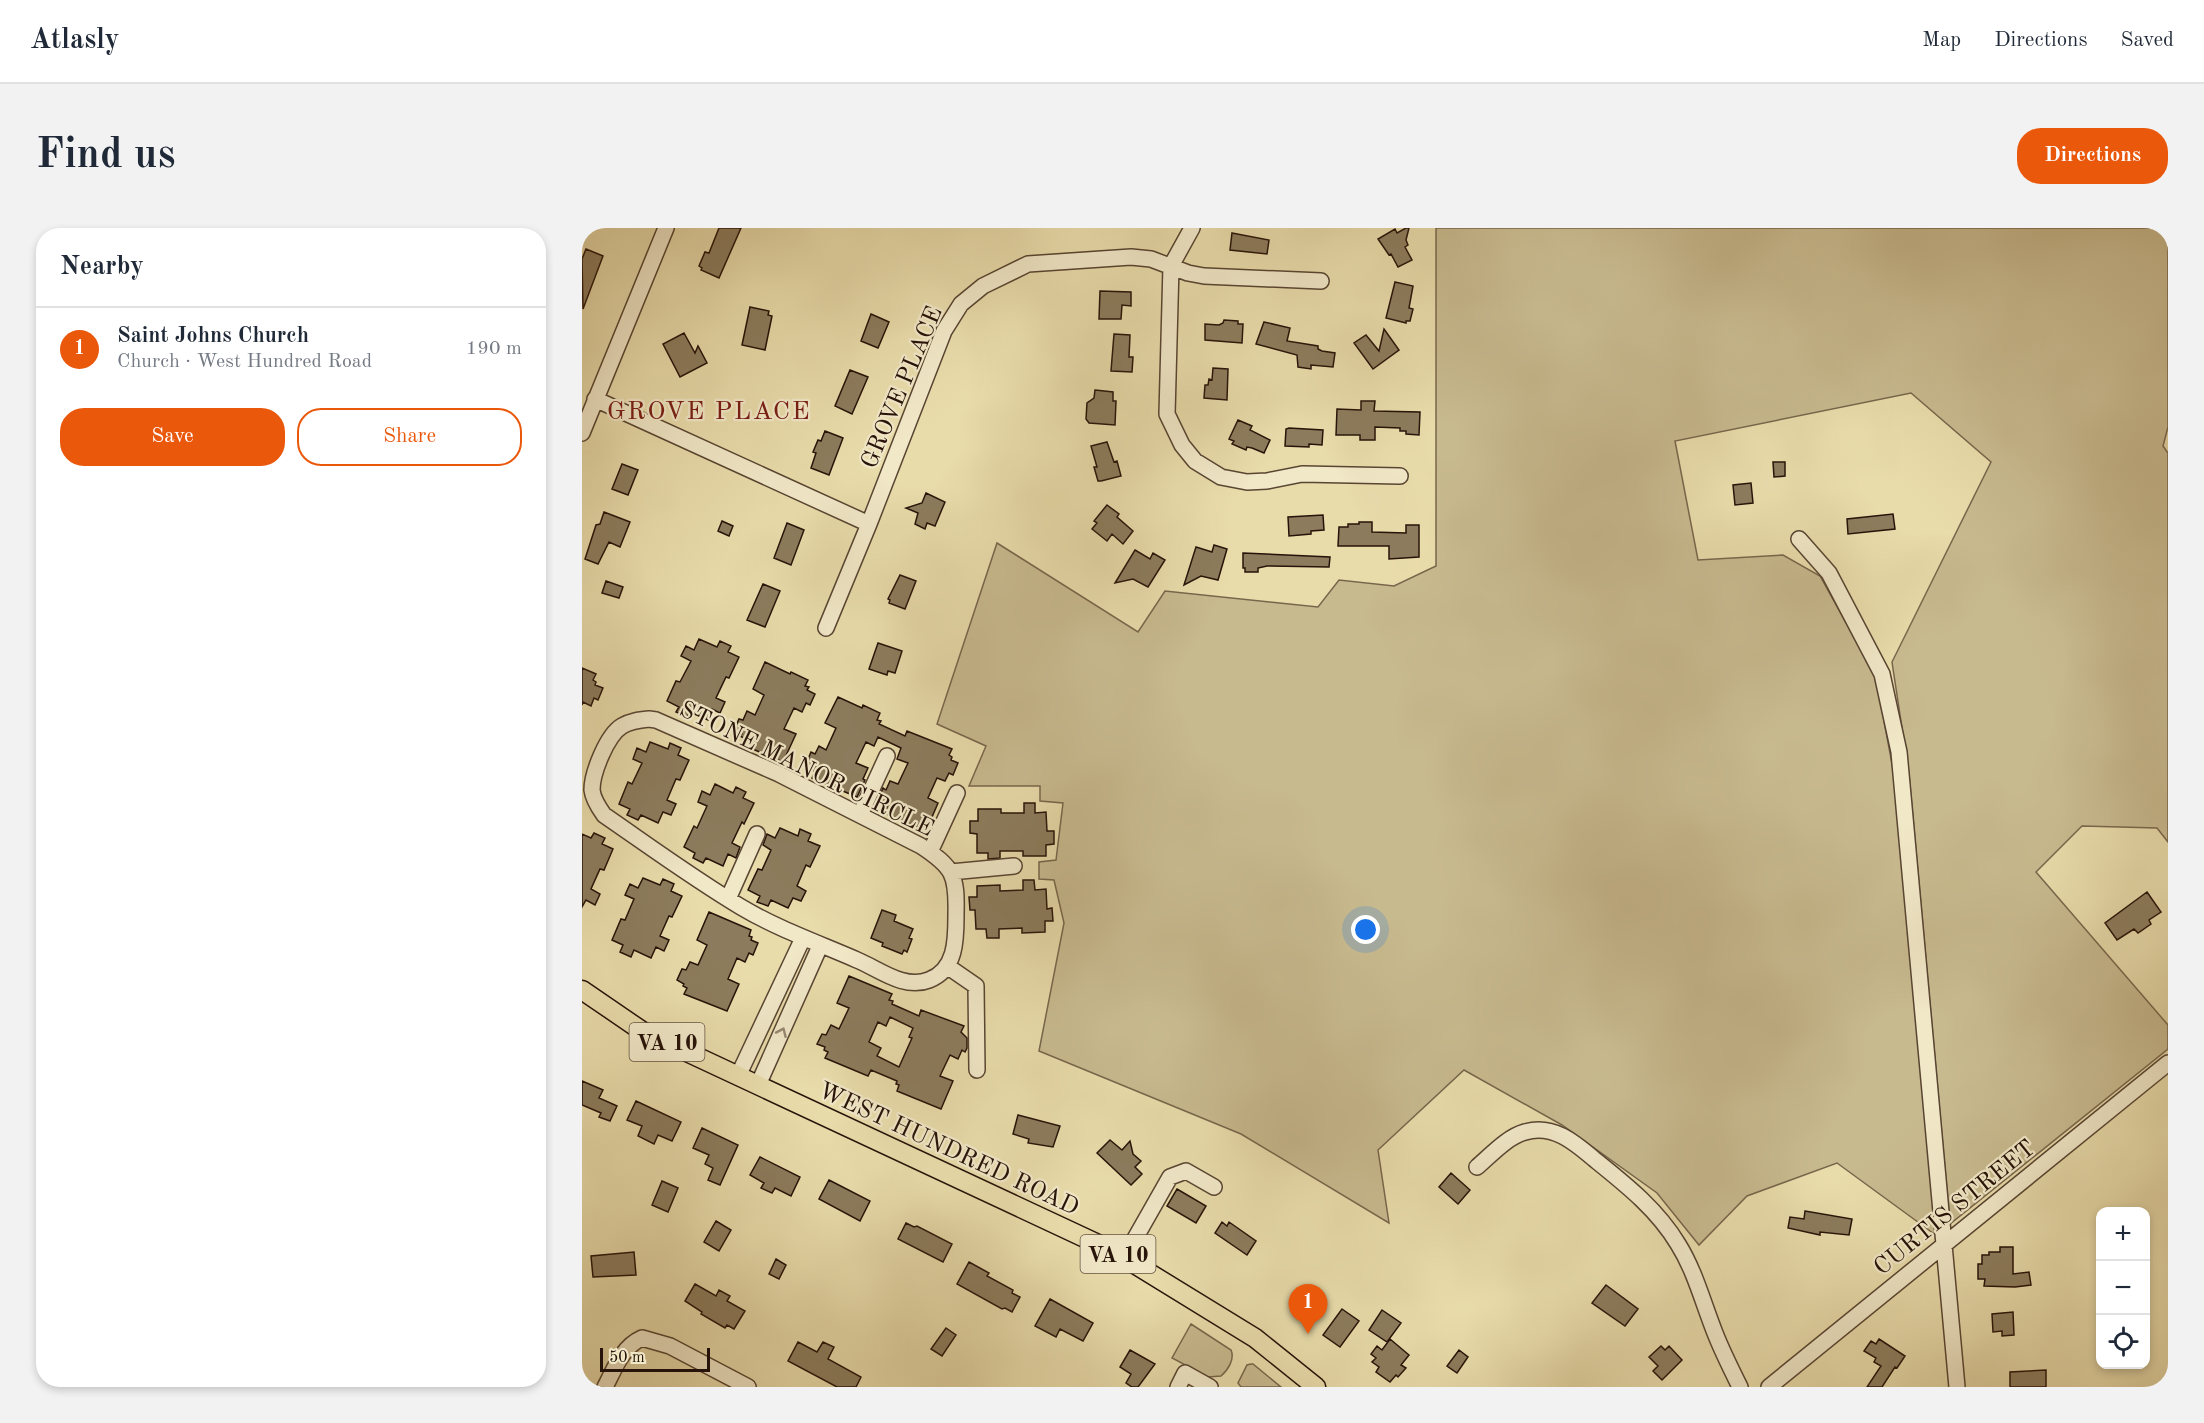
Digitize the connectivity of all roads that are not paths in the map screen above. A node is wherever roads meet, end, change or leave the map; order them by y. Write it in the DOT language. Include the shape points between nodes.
graph roads {
  1 [pos="666,228"];
  2 [pos="1191,228"];
  3 [pos="1171,266"];
  4 [pos="1321,281"];
  5 [pos="596,399"];
  6 [pos="582,433"];
  7 [pos="1400,476"];
  8 [pos="869,524"];
  9 [pos="1799,539"];
  10 [pos="826,628"];
  11 [pos="887,756"];
  12 [pos="587,788"];
  13 [pos="957,793"];
  14 [pos="860,815"];
  15 [pos="757,834"];
  16 [pos="930,852"];
  17 [pos="1014,866"];
  18 [pos="951,872"];
  19 [pos="728,899"];
  20 [pos="803,938"];
  21 [pos="820,946"];
  22 [pos="947,966"];
  23 [pos="582,990"];
  24 [pos="2168,1063"];
  25 [pos="977,1070"];
  26 [pos="738,1076"];
  27 [pos="758,1085"];
  28 [pos="1477,1167"];
  29 [pos="1214,1187"];
  30 [pos="1944,1243"];
  31 [pos="1124,1258"];
  32 [pos="605,1387"];
  33 [pos="748,1387"];
  34 [pos="1178,1387"];
  35 [pos="1210,1387"];
  36 [pos="1316,1387"];
  37 [pos="1740,1387"];
  38 [pos="1768,1387"];
  39 [pos="1957,1387"];
  1 -- 5 [label="street"];
  2 -- 3 [label="street"];
  3 -- 4 [label="street, GROVE PLACE" via="1204,276"];
  3 -- 7 [label="street" via="1167,414 1194,461 1221,477 1247,482 1302,474"];
  3 -- 8 [label="street, GROVE PLACE" via="1131,257 1028,264 983,286 961,304 944,331"];
  5 -- 6 [label="street"];
  5 -- 8 [label="street"];
  8 -- 10 [label="street, GROVE PLACE"];
  9 -- 30 [label="street" via="1829,573 1882,674 1899,752"];
  11 -- 14 [label="street"];
  12 -- 14 [label="street, STONE MANOR CIRCLE" via="615,732 634,721 649,719 779,774"];
  12 -- 19 [label="street, STONE MANOR CIRCLE" via="604,815"];
  13 -- 16 [label="street"];
  14 -- 16 [label="street, STONE MANOR CIRCLE"];
  15 -- 19 [label="street"];
  16 -- 18 [label="street, STONE MANOR CIRCLE"];
  17 -- 18 [label="street"];
  18 -- 22 [label="street" via="957,897 956,932"];
  19 -- 20 [label="street, STONE MANOR CIRCLE"];
  20 -- 21 [label="street, STONE MANOR CIRCLE"];
  20 -- 26 [label="street"];
  21 -- 22 [label="street, STONE MANOR CIRCLE" via="914,983 931,980"];
  27 -- 21 [label="street, one-way"];
  22 -- 25 [label="street" via="976,986"];
  23 -- 26 [label="main road, WEST HUNDRED ROAD / VA 10" via="642,1031"];
  24 -- 30 [label="street, CURTIS STREET"];
  26 -- 27 [label="main road, WEST HUNDRED ROAD / VA 10"];
  27 -- 31 [label="main road, WEST HUNDRED ROAD / VA 10"];
  28 -- 37 [label="street" via="1523,1132 1550,1131 1580,1147 1620,1180 1678,1244"];
  29 -- 31 [label="street" via="1186,1172 1170,1177"];
  30 -- 38 [label="street, CURTIS STREET"];
  30 -- 39 [label="street"];
  31 -- 36 [label="main road, WEST HUNDRED ROAD / VA 10" via="1255,1338"];
  32 -- 33 [label="street" via="625,1349 642,1338 670,1346"];
  34 -- 35 [label="street" via="1185,1373"];
}
